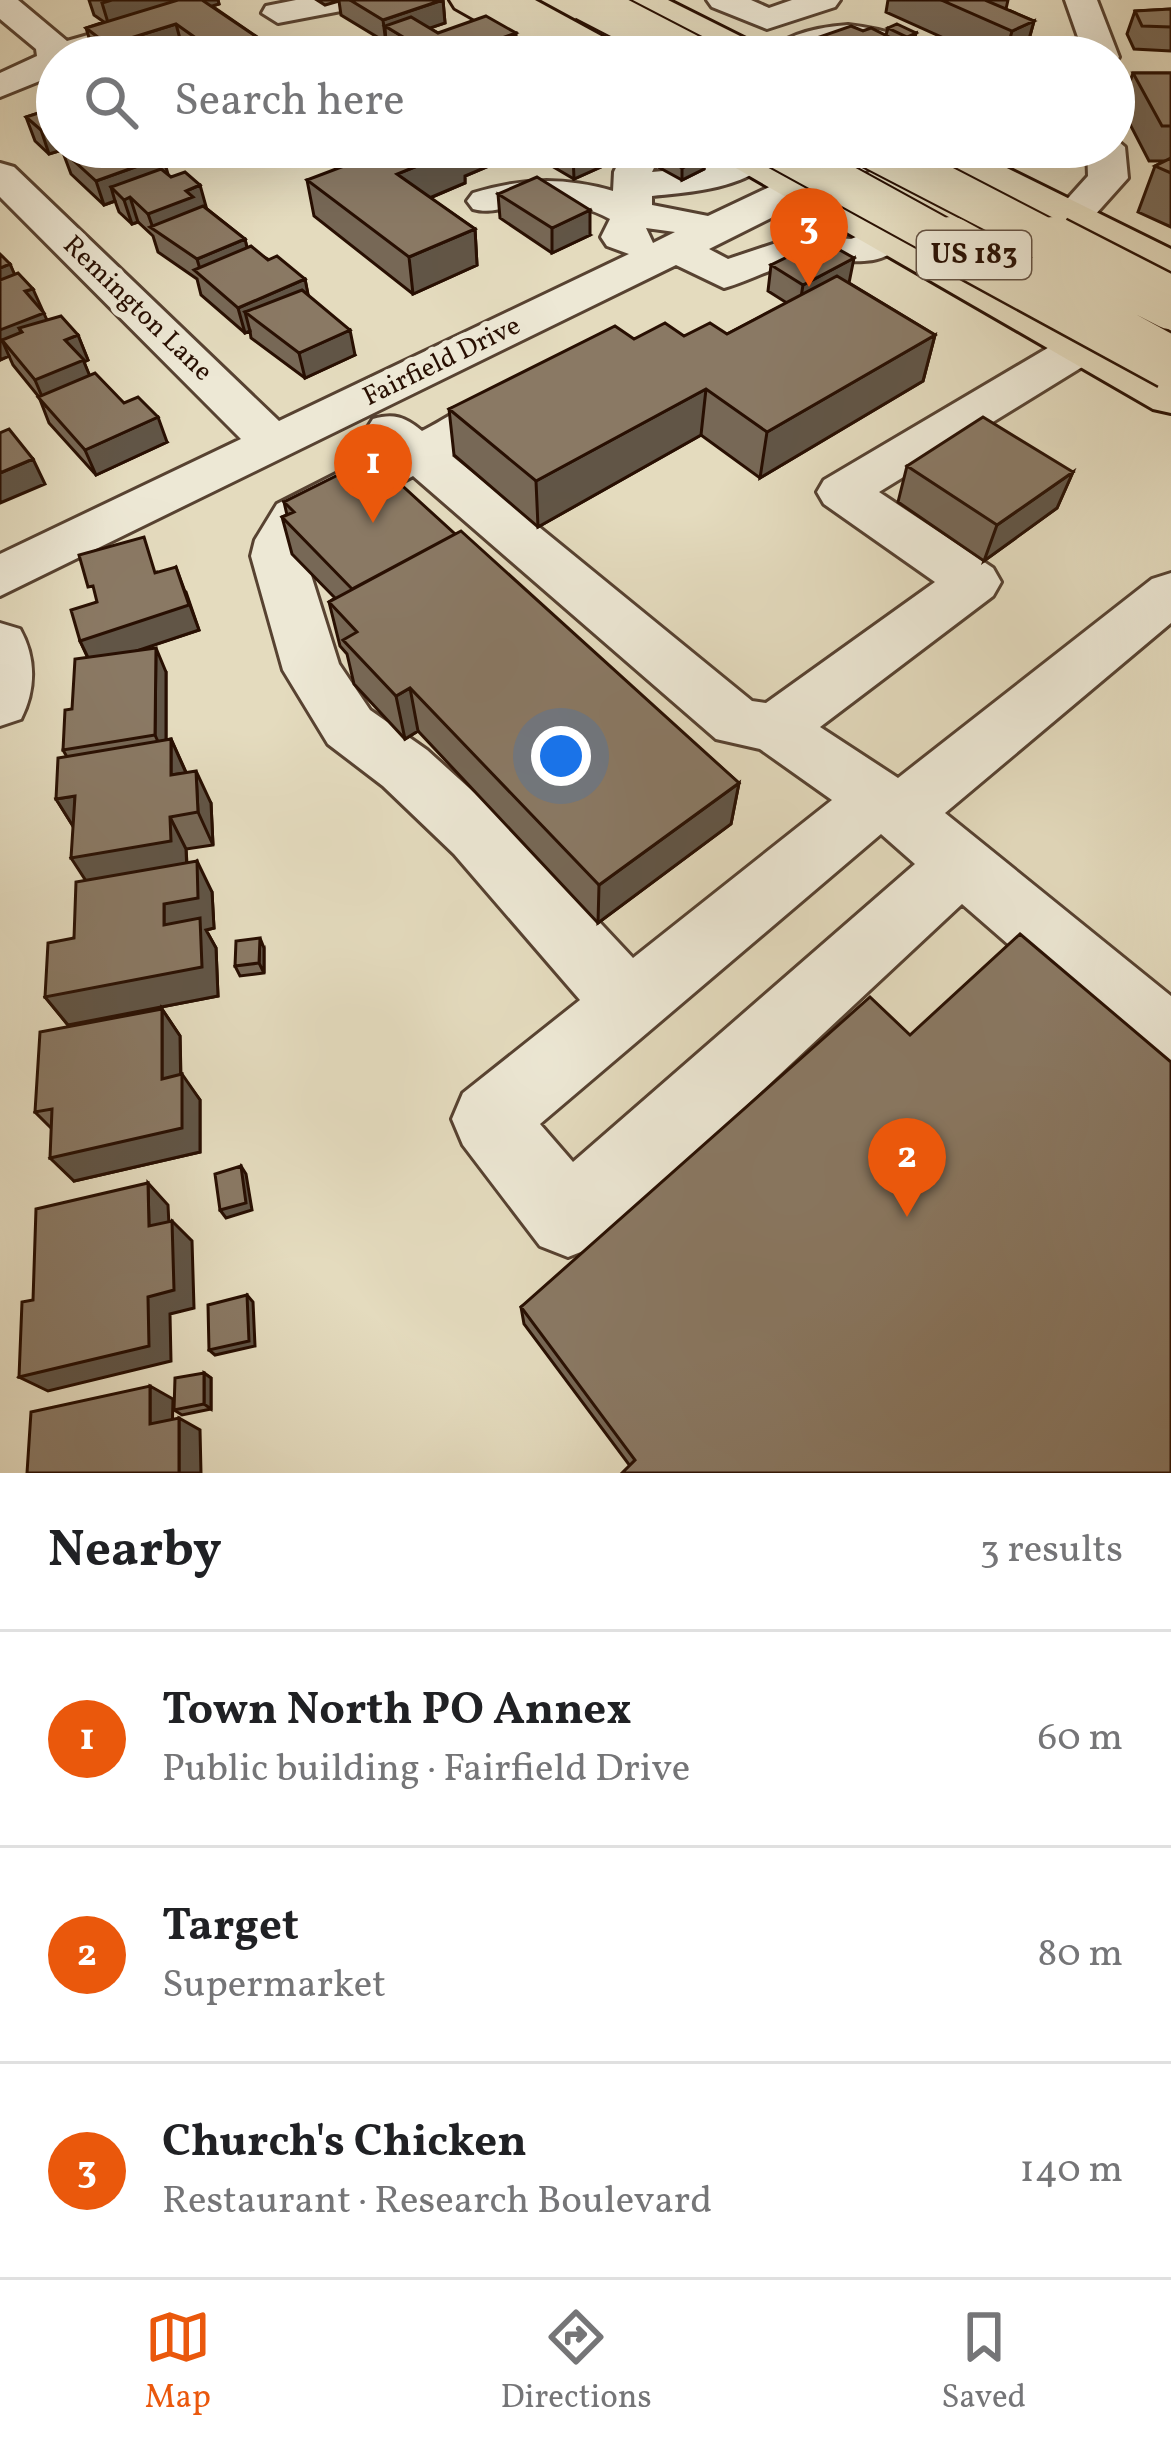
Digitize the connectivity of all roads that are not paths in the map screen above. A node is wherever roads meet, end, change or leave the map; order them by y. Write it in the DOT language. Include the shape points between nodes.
graph roads {
  1 [pos="351,0"];
  2 [pos="468,0"];
  3 [pos="585,0"];
  4 [pos="640,0"];
  5 [pos="824,0"];
  6 [pos="1081,0"];
  7 [pos="730,1"];
  8 [pos="0,2"];
  9 [pos="505,10"];
  10 [pos="278,13"];
  11 [pos="680,21"];
  12 [pos="165,23"];
  13 [pos="41,36"];
  14 [pos="137,36"];
  15 [pos="459,36"];
  16 [pos="540,36"];
  17 [pos="566,36"];
  18 [pos="654,36"];
  19 [pos="672,36"];
  20 [pos="710,36"];
  21 [pos="837,36"];
  22 [pos="870,36"];
  23 [pos="1099,36"];
  24 [pos="721,168"];
  25 [pos="776,168"];
  26 [pos="786,168"];
  27 [pos="841,168"];
  28 [pos="910,168"];
  29 [pos="974,168"];
  30 [pos="1107,168"];
  31 [pos="0,175"];
  32 [pos="638,183"];
  33 [pos="802,187"];
  34 [pos="488,201"];
  35 [pos="1071,217"];
  36 [pos="682,246"];
  37 [pos="1163,256"];
  38 [pos="865,261"];
  39 [pos="724,275"];
  40 [pos="1171,303"];
  41 [pos="755,308"];
  42 [pos="1084,346"];
  43 [pos="1171,363"];
  44 [pos="562,378"];
  45 [pos="1171,397"];
  46 [pos="358,403"];
  47 [pos="274,444"];
  48 [pos="418,454"];
  49 [pos="0,577"];
  50 [pos="1171,593"];
  51 [pos="0,644"];
  52 [pos="0,703"];
  53 [pos="775,728"];
  54 [pos="888,807"];
  55 [pos="961,865"];
  56 [pos="628,1003"];
  57 [pos="1171,1040"];
  1 -- 10 [label="street"];
  2 -- 9 [label="main road"];
  3 -- 18 [label="main road, bridge"];
  4 -- 11 [label="main road"];
  5 -- 7 [label="street" via="767,19"];
  6 -- 23 [label="street"];
  8 -- 13 [label="street"];
  9 -- 15 [label="street"];
  9 -- 16 [label="main road"];
  9 -- 17 [label="main road"];
  11 -- 19 [label="main road"];
  11 -- 20 [label="main road"];
  12 -- 14 [label="street"];
  21 -- 22 [label="street"];
  24 -- 32 [label="street" via="703,178"];
  25 -- 33 [label="main road"];
  26 -- 43 [label="main road, US 183, bridge"];
  27 -- 33 [label="street, Fairfield Drive"];
  28 -- 40 [label="main road, US 183, bridge"];
  29 -- 35 [label="main road"];
  30 -- 35 [label="street" via="1108,178"];
  31 -- 47 [label="street, Remington Lane"];
  32 -- 34 [label="street" via="609,203 543,190"];
  32 -- 36 [label="street" via="670,215"];
  32 -- 36 [label="street" via="622,237"];
  33 -- 36 [label="street, Fairfield Drive"];
  33 -- 38 [label="main road"];
  35 -- 37 [label="main road"];
  36 -- 39 [label="street"];
  36 -- 46 [label="street, Fairfield Drive"];
  38 -- 39 [label="street" via="824,246 800,248"];
  38 -- 42 [label="main road"];
  39 -- 41 [label="street" via="726,288"];
  42 -- 45 [label="main road"];
  42 -- 53 [label="street" via="842,492 974,582"];
  44 -- 48 [label="street"];
  46 -- 47 [label="street, Fairfield Drive"];
  46 -- 48 [label="street"];
  47 -- 49 [label="street, Fairfield Drive"];
  48 -- 53 [label="street" via="737,722"];
  48 -- 56 [label="street" via="295,517 281,540 278,556 312,670 349,727 477,835"];
  50 -- 54 [label="street"];
  51 -- 52 [label="street"];
  53 -- 54 [label="street"];
  54 -- 55 [label="street"];
  54 -- 56 [label="street"];
  55 -- 56 [label="street" via="568,1218 489,1119"];
  55 -- 57 [label="street"];
}
